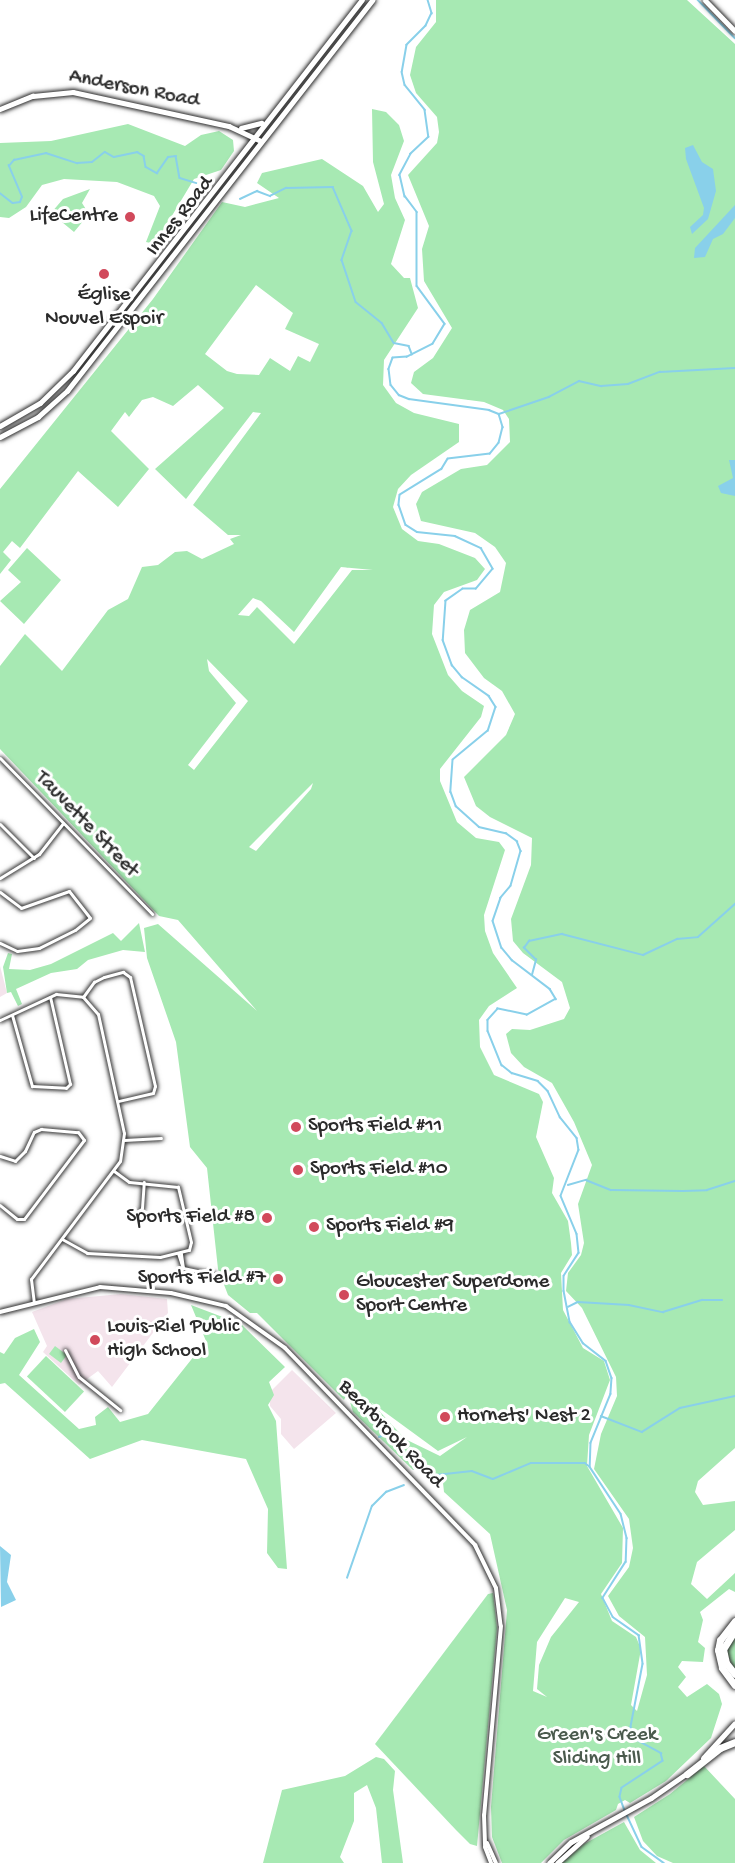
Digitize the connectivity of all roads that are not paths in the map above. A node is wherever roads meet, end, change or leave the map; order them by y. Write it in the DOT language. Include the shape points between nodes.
graph roads {
  1 [pos="362,0"];
  2 [pos="372,0"];
  3 [pos="705,0"];
  4 [pos="340,25"];
  5 [pos="345,30"];
  6 [pos="735,31"];
  7 [pos="310,63"];
  8 [pos="316,68"];
  9 [pos="0,109"];
  10 [pos="266,119"];
  11 [pos="235,128"];
  12 [pos="254,136"];
  13 [pos="261,141"];
  14 [pos="244,149"];
  15 [pos="159,260"];
  16 [pos="165,264"];
  17 [pos="83,359"];
  18 [pos="89,363"];
  19 [pos="0,426"];
  20 [pos="0,437"];
  21 [pos="0,758"];
  22 [pos="63,823"];
  23 [pos="0,824"];
  24 [pos="34,858"];
  25 [pos="0,878"];
  26 [pos="0,892"];
  27 [pos="152,914"];
  28 [pos="0,943"];
  29 [pos="50,997"];
  30 [pos="83,997"];
  31 [pos="12,1015"];
  32 [pos="0,1020"];
  33 [pos="118,1101"];
  34 [pos="161,1138"];
  35 [pos="124,1140"];
  36 [pos="0,1156"];
  37 [pos="114,1171"];
  38 [pos="144,1182"];
  39 [pos="0,1205"];
  40 [pos="138,1214"];
  41 [pos="62,1239"];
  42 [pos="180,1253"];
  43 [pos="216,1275"];
  44 [pos="34,1303"];
  45 [pos="0,1311"];
  46 [pos="65,1350"];
  47 [pos="120,1410"];
  48 [pos="735,1621"];
  49 [pos="735,1630"];
  50 [pos="735,1674"];
  51 [pos="735,1685"];
  52 [pos="735,1723"];
  53 [pos="735,1742"];
  54 [pos="687,1774"];
  55 [pos="599,1827"];
  56 [pos="485,1840"];
  57 [pos="491,1863"];
  58 [pos="496,1863"];
  59 [pos="549,1863"];
  60 [pos="557,1863"];
  1 -- 4 [label="main road, Innes Road"];
  2 -- 5 [label="main road, Innes Road"];
  3 -- 6 [label="main road"];
  4 -- 5 [label="main road"];
  4 -- 7 [label="main road, Innes Road"];
  5 -- 8 [label="main road, Innes Road"];
  7 -- 8 [label="main road"];
  7 -- 10 [label="main road, Innes Road"];
  8 -- 13 [label="main road, Innes Road"];
  9 -- 11 [label="main road, Anderson Road" via="33,96 73,92"];
  10 -- 11 [label="main road" via="251,129"];
  10 -- 12 [label="main road, Innes Road"];
  11 -- 12 [label="main road, Anderson Road"];
  11 -- 14 [label="main road" via="244,138"];
  12 -- 13 [label="main road, Anderson Road"];
  12 -- 14 [label="main road, Innes Road"];
  13 -- 16 [label="main road, Innes Road"];
  14 -- 15 [label="main road, Innes Road"];
  15 -- 16 [label="main road"];
  15 -- 17 [label="main road, Innes Road"];
  16 -- 18 [label="main road, Innes Road"];
  17 -- 18 [label="main road"];
  17 -- 19 [label="main road, Innes Road" via="40,403"];
  18 -- 20 [label="main road, Innes Road" via="53,404"];
  21 -- 22 [label="street, Tauvette Street"];
  22 -- 24 [label="street"];
  22 -- 27 [label="street, Tauvette Street"];
  23 -- 24 [label="street"];
  24 -- 25 [label="street"];
  26 -- 28 [label="street" via="21,908 69,891 90,918 39,948 17,951"];
  29 -- 30 [label="street" via="66,993"];
  29 -- 31 [label="street"];
  29 -- 31 [label="street" via="70,1084 66,1088 32,1086"];
  30 -- 33 [label="street" via="98,1014"];
  30 -- 33 [label="street" via="94,981 104,976 123,972 130,977 155,1086 153,1093"];
  31 -- 32 [label="street"];
  33 -- 35 [label="street"];
  34 -- 35 [label="street"];
  35 -- 37 [label="street" via="122,1156"];
  36 -- 39 [label="street" via="11,1161 18,1159 34,1132 41,1129 78,1132 84,1140 24,1219 17,1219"];
  37 -- 38 [label="street" via="129,1182"];
  37 -- 41 [label="street"];
  38 -- 40 [label="street"];
  38 -- 42 [label="street" via="178,1188 192,1245"];
  41 -- 42 [label="street" via="87,1253 160,1257"];
  41 -- 44 [label="street" via="31,1279"];
  42 -- 43 [label="street" via="183,1268"];
  44 -- 45 [label="street, Bearbrook Road"];
  44 -- 56 [label="street, Bearbrook Road" via="86,1288 138,1289 202,1298 247,1318 285,1348 475,1545 496,1588 501,1626"];
  46 -- 47 [label="street" via="79,1377"];
  48 -- 51 [label="highway" via="720,1640 718,1650 722,1668"];
  49 -- 50 [label="highway" via="723,1649 726,1663"];
  52 -- 54 [label="main road"];
  53 -- 54 [label="highway"];
  54 -- 55 [label="main road"];
  55 -- 59 [label="main road" via="564,1847"];
  55 -- 60 [label="main road"];
  56 -- 57 [label="street, Bearbrook Road"];
  56 -- 58 [label="street, Bearbrook Road"];
}
